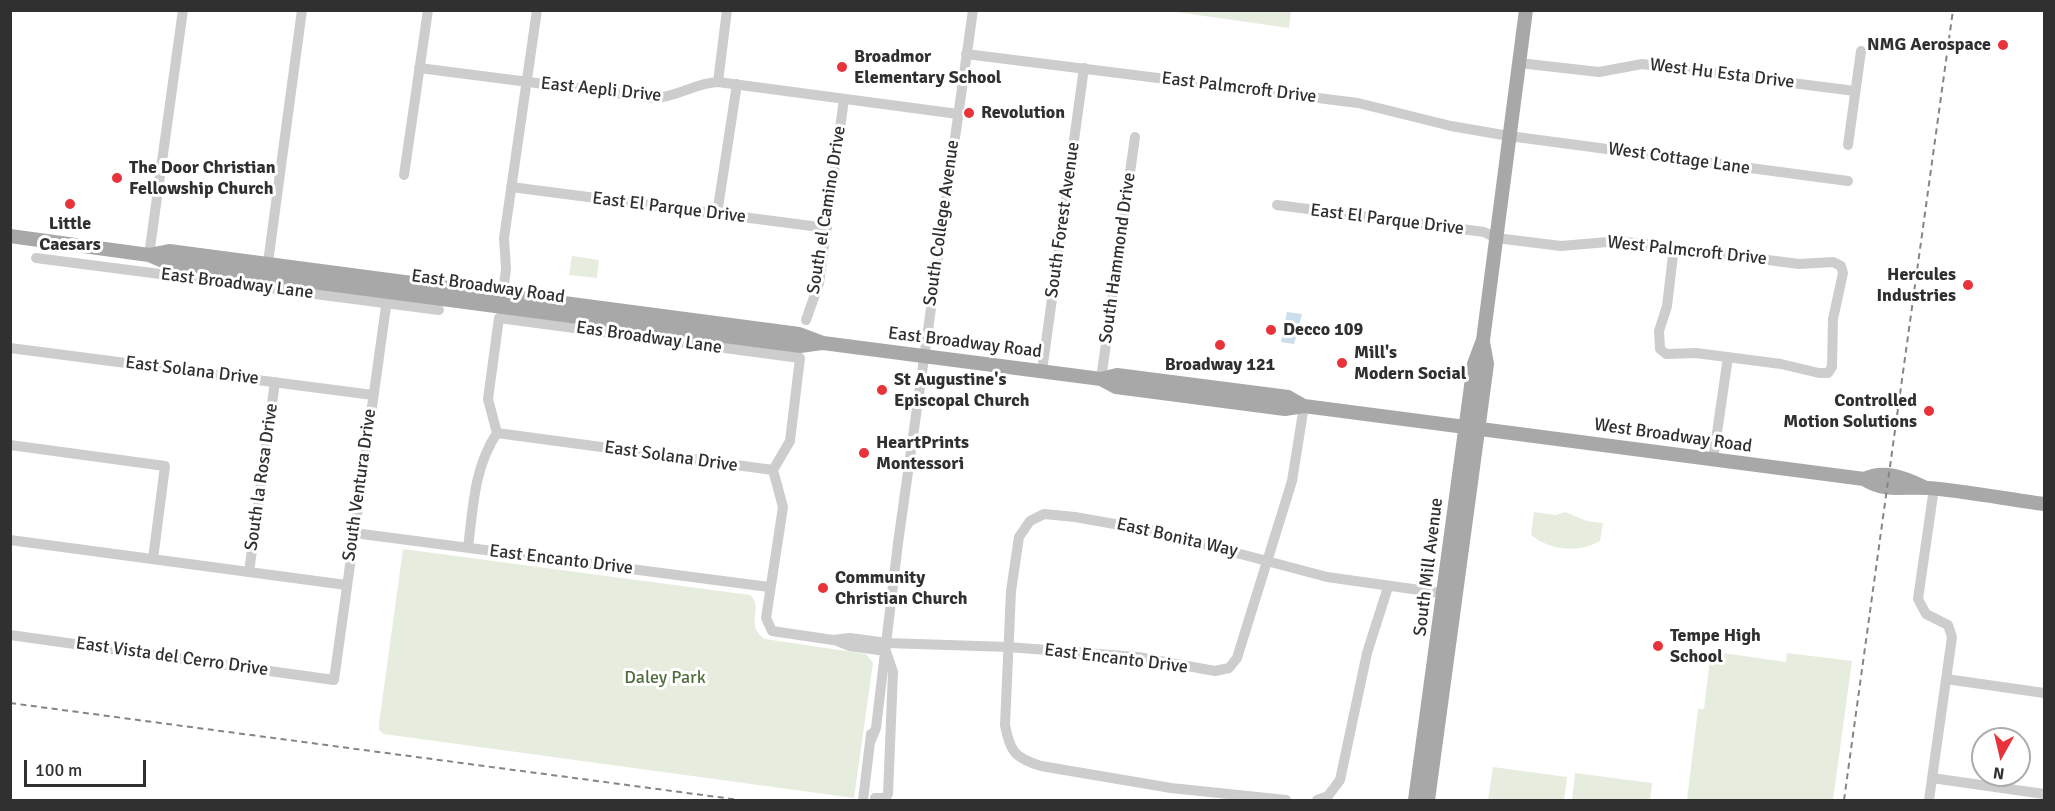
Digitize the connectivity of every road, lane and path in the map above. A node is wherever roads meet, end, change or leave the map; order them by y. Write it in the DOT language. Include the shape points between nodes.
graph roads {
  1 [pos="183,10"];
  2 [pos="302,10"];
  3 [pos="428,10"];
  4 [pos="537,10"];
  5 [pos="726,10"];
  6 [pos="973,10"];
  7 [pos="1526,10"];
  8 [pos="1861,51"];
  9 [pos="966,54"];
  10 [pos="1519,63"];
  11 [pos="419,68"];
  12 [pos="1084,68"];
  13 [pos="527,81"];
  14 [pos="718,82"];
  15 [pos="737,84"];
  16 [pos="1855,91"];
  17 [pos="844,99"];
  18 [pos="958,114"];
  19 [pos="1509,136"];
  20 [pos="1135,137"];
  21 [pos="1848,145"];
  22 [pos="404,175"];
  23 [pos="1848,181"];
  24 [pos="511,187"];
  25 [pos="1277,205"];
  26 [pos="717,214"];
  27 [pos="827,228"];
  28 [pos="10,236"];
  29 [pos="1496,238"];
  30 [pos="1674,247"];
  31 [pos="149,255"];
  32 [pos="36,258"];
  33 [pos="267,270"];
  34 [pos="387,297"];
  35 [pos="501,306"];
  36 [pos="439,310"];
  37 [pos="806,320"];
  38 [pos="10,348"];
  39 [pos="923,356"];
  40 [pos="1728,357"];
  41 [pos="1042,371"];
  42 [pos="1101,379"];
  43 [pos="275,382"];
  44 [pos="373,395"];
  45 [pos="1304,406"];
  46 [pos="1472,428"];
  47 [pos="497,434"];
  48 [pos="10,445"];
  49 [pos="1713,460"];
  50 [pos="773,470"];
  51 [pos="1929,488"];
  52 [pos="2044,504"];
  53 [pos="354,533"];
  54 [pos="10,540"];
  55 [pos="468,548"];
  56 [pos="153,559"];
  57 [pos="1267,560"];
  58 [pos="249,572"];
  59 [pos="346,585"];
  60 [pos="769,587"];
  61 [pos="1388,587"];
  62 [pos="1448,594"];
  63 [pos="10,635"];
  64 [pos="884,647"];
  65 [pos="1008,647"];
  66 [pos="1946,679"];
  67 [pos="334,680"];
  68 [pos="2044,693"];
  69 [pos="1932,778"];
  70 [pos="2044,794"];
  71 [pos="875,798"];
  72 [pos="863,801"];
  73 [pos="1286,801"];
  74 [pos="1317,801"];
  75 [pos="1415,801"];
  76 [pos="1428,801"];
  77 [pos="1929,801"];
  1 -- 31 [label="street"];
  2 -- 33 [label="street"];
  3 -- 11 [label="street"];
  4 -- 13 [label="street"];
  5 -- 14 [label="street"];
  6 -- 9 [label="street, South College Avenue"];
  7 -- 10 [label="main road, South Mill Avenue"];
  8 -- 16 [label="street"];
  9 -- 12 [label="street, East Palmcroft Drive"];
  9 -- 18 [label="street, South College Avenue"];
  10 -- 16 [label="street, West Hu Esta Drive" via="1599,72 1642,63"];
  10 -- 19 [label="main road, South Mill Avenue"];
  11 -- 13 [label="street, East Aepli Drive"];
  11 -- 22 [label="street"];
  12 -- 19 [label="street, East Palmcroft Drive" via="1358,103"];
  12 -- 41 [label="street, South Forest Avenue"];
  13 -- 14 [label="street, East Aepli Drive" via="654,98 673,97 702,83"];
  13 -- 24 [label="street"];
  14 -- 15 [label="street, East Aepli Drive"];
  15 -- 17 [label="street, East Aepli Drive"];
  15 -- 26 [label="street"];
  16 -- 21 [label="street"];
  17 -- 18 [label="street, East Aepli Drive"];
  17 -- 27 [label="street, South el Camino Drive"];
  18 -- 39 [label="street, South College Avenue"];
  19 -- 23 [label="street, West Cottage Lane"];
  19 -- 29 [label="main road, South Mill Avenue"];
  20 -- 42 [label="street, South Hammond Drive"];
  24 -- 26 [label="street, East El Parque Drive"];
  24 -- 35 [label="street"];
  25 -- 29 [label="street, East El Parque Drive" via="1484,232"];
  26 -- 27 [label="street, East El Parque Drive"];
  27 -- 37 [label="street, South el Camino Drive" via="819,283"];
  28 -- 31 [label="main road, East Broadway Road"];
  29 -- 30 [label="street, West Palmcroft Drive" via="1561,246 1619,241"];
  29 -- 46 [label="main road, South Mill Avenue" via="1483,340 1487,364"];
  30 -- 40 [label="street" via="1667,306 1659,331 1660,349 1666,354 1696,352"];
  30 -- 40 [label="street, West Palmcroft Drive" via="1799,264 1833,262 1841,266 1842,283 1833,319 1832,367 1828,373"];
  31 -- 33 [label="main road, East Broadway Road" via="168,263"];
  32 -- 34 [label="street, East Broadway Lane"];
  33 -- 34 [label="main road, East Broadway Road"];
  33 -- 35 [label="main road, East Broadway Road"];
  34 -- 35 [label="main road, East Broadway Road"];
  34 -- 36 [label="street, East Broadway Lane"];
  34 -- 44 [label="street, South Ventura Drive"];
  35 -- 39 [label="main road, East Broadway Road" via="800,346 823,343"];
  35 -- 47 [label="street" via="488,399"];
  35 -- 50 [label="street, Eas Broadway Lane" via="800,358 790,441"];
  38 -- 43 [label="street, East Solana Drive"];
  39 -- 41 [label="main road, East Broadway Road"];
  39 -- 64 [label="street, South College Avenue"];
  40 -- 49 [label="street"];
  41 -- 42 [label="main road, East Broadway Road"];
  42 -- 45 [label="main road, East Broadway Road" via="1116,387 1285,409"];
  43 -- 44 [label="street, East Solana Drive"];
  43 -- 58 [label="street, South la Rosa Drive"];
  44 -- 53 [label="street, South Ventura Drive"];
  45 -- 46 [label="main road, East Broadway Road"];
  45 -- 57 [label="street" via="1292,481"];
  46 -- 49 [label="main road, West Broadway Road"];
  46 -- 62 [label="main road, South Mill Avenue"];
  46 -- 76 [label="main road, South Mill Avenue"];
  47 -- 50 [label="street, East Solana Drive"];
  47 -- 55 [label="street" via="486,449 478,472"];
  48 -- 56 [label="street" via="165,466"];
  49 -- 51 [label="main road, West Broadway Road" via="1864,479 1887,488"];
  50 -- 60 [label="street" via="783,507"];
  51 -- 52 [label="main road, West Broadway Road"];
  51 -- 66 [label="street" via="1918,598 1926,614 1951,630"];
  53 -- 55 [label="street, East Encanto Drive"];
  53 -- 59 [label="street, South Ventura Drive"];
  54 -- 56 [label="street"];
  55 -- 60 [label="street, East Encanto Drive"];
  56 -- 58 [label="street"];
  57 -- 61 [label="street, East Bonita Way" via="1327,577"];
  57 -- 65 [label="street, East Encanto Drive" via="1237,658 1229,668 1215,671 1138,657"];
  57 -- 65 [label="street, East Bonita Way" via="1154,531 1044,514 1030,521 1019,537"];
  58 -- 59 [label="street"];
  59 -- 67 [label="street, South Ventura Drive"];
  60 -- 64 [label="street, East Encanto Drive" via="766,618 777,633 833,640 850,638"];
  61 -- 62 [label="street, East Bonita Way"];
  61 -- 74 [label="street" via="1367,653 1340,780 1328,796"];
  62 -- 75 [label="main road, South Mill Avenue"];
  63 -- 67 [label="street, East Vista del Cerro Drive"];
  64 -- 65 [label="street, East Encanto Drive" via="917,643"];
  64 -- 71 [label="street" via="893,672 888,794"];
  64 -- 72 [label="street, South College Avenue" via="876,728"];
  65 -- 73 [label="street" via="1005,725 1009,745 1022,760 1171,788"];
  66 -- 68 [label="street"];
  66 -- 69 [label="street"];
  69 -- 70 [label="street"];
  69 -- 77 [label="street"];
}
